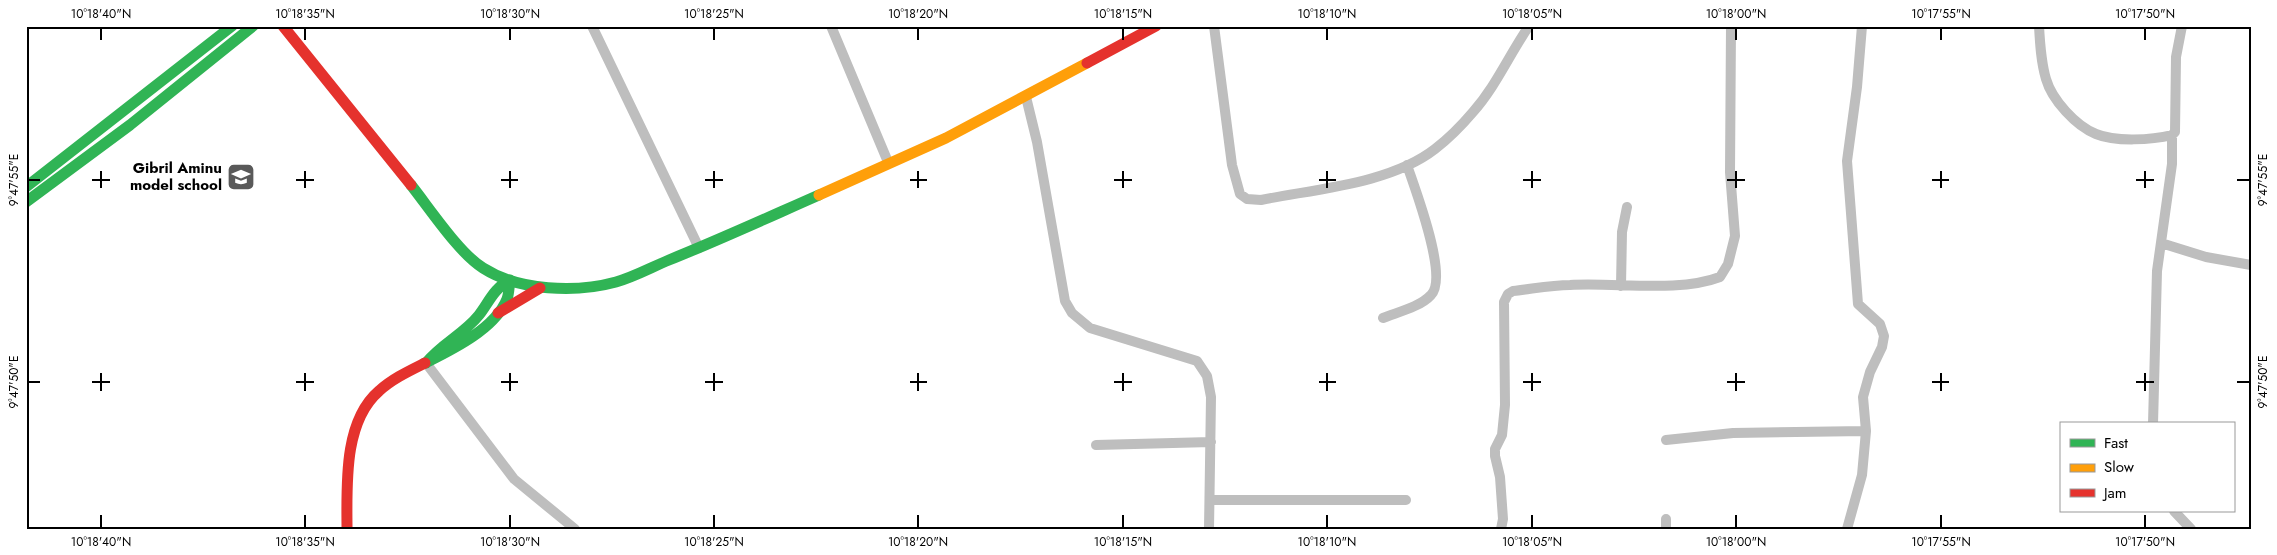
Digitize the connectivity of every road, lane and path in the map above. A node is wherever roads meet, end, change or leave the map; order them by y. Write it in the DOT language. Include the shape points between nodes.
graph roads {
  1 [pos="232,26"];
  2 [pos="253,26"];
  3 [pos="283,26"];
  4 [pos="592,26"];
  5 [pos="831,26"];
  6 [pos="1156,26"];
  7 [pos="1214,26"];
  8 [pos="1529,26"];
  9 [pos="1730,26"];
  10 [pos="1862,26"];
  11 [pos="2039,26"];
  12 [pos="2182,26"];
  13 [pos="1144,29"];
  14 [pos="1026,97"];
  15 [pos="130,106"];
  16 [pos="140,116"];
  17 [pos="2172,136"];
  18 [pos="888,162"];
  19 [pos="1407,165"];
  20 [pos="26,187"];
  21 [pos="26,202"];
  22 [pos="1627,207"];
  23 [pos="2161,243"];
  24 [pos="699,248"];
  25 [pos="2251,265"];
  26 [pos="483,268"];
  27 [pos="510,280"];
  28 [pos="1621,286"];
  29 [pos="540,288"];
  30 [pos="487,302"];
  31 [pos="498,313"];
  32 [pos="1383,318"];
  33 [pos="426,363"];
  34 [pos="2153,422"];
  35 [pos="1866,431"];
  36 [pos="1666,440"];
  37 [pos="1211,442"];
  38 [pos="1096,445"];
  39 [pos="1210,500"];
  40 [pos="1406,500"];
  41 [pos="2175,512"];
  42 [pos="347,529"];
  43 [pos="575,529"];
  44 [pos="1209,529"];
  45 [pos="1501,529"];
  46 [pos="1847,529"];
  47 [pos="2191,529"];
  1 -- 15 [label="street"];
  2 -- 16 [label="street"];
  3 -- 26 [label="street" via="462,248"];
  4 -- 24 [label="street"];
  5 -- 18 [label="street"];
  6 -- 13 [label="street"];
  7 -- 19 [label="street" via="1232,165 1240,194 1247,199 1261,200 1348,183"];
  8 -- 19 [label="street" via="1501,75 1474,112 1435,149"];
  9 -- 28 [label="street" via="1730,172 1735,236 1728,264 1720,278 1710,281"];
  10 -- 35 [label="street" via="1847,161 1850,216 1858,304 1880,324 1884,336 1864,391"];
  11 -- 17 [label="street" via="2046,80 2064,111 2094,134 2105,137 2156,139"];
  12 -- 17 [label="street" via="2176,57"];
  13 -- 14 [label="street"];
  14 -- 18 [label="street" via="946,138"];
  14 -- 37 [label="street" via="1065,301 1072,313 1090,328 1197,361 1209,382"];
  15 -- 16 [label="street"];
  15 -- 20 [label="street"];
  16 -- 21 [label="street"];
  17 -- 23 [label="street" via="2172,164"];
  18 -- 24 [label="street"];
  19 -- 32 [label="street" via="1434,251 1437,285 1432,295 1416,305"];
  22 -- 28 [label="street" via="1622,232"];
  23 -- 25 [label="street" via="2206,258"];
  23 -- 34 [label="street" via="2157,272"];
  24 -- 29 [label="street" via="616,282"];
  26 -- 27 [label="street"];
  26 -- 30 [label="street"];
  27 -- 29 [label="street"];
  27 -- 30 [label="street" via="499,286"];
  27 -- 31 [label="street"];
  28 -- 45 [label="street" via="1571,284 1513,291 1506,297 1505,404 1502,435 1495,449 1500,477"];
  29 -- 31 [label="street"];
  30 -- 33 [label="street" via="471,323 434,351"];
  31 -- 33 [label="street" via="482,329"];
  33 -- 42 [label="street" via="378,392 356,427 349,462"];
  33 -- 43 [label="street" via="514,480"];
  35 -- 36 [label="street" via="1733,433"];
  35 -- 46 [label="street" via="1859,490"];
  37 -- 38 [label="street"];
  37 -- 39 [label="street"];
  39 -- 40 [label="street"];
  39 -- 44 [label="street"];
  41 -- 47 [label="street"];
}
